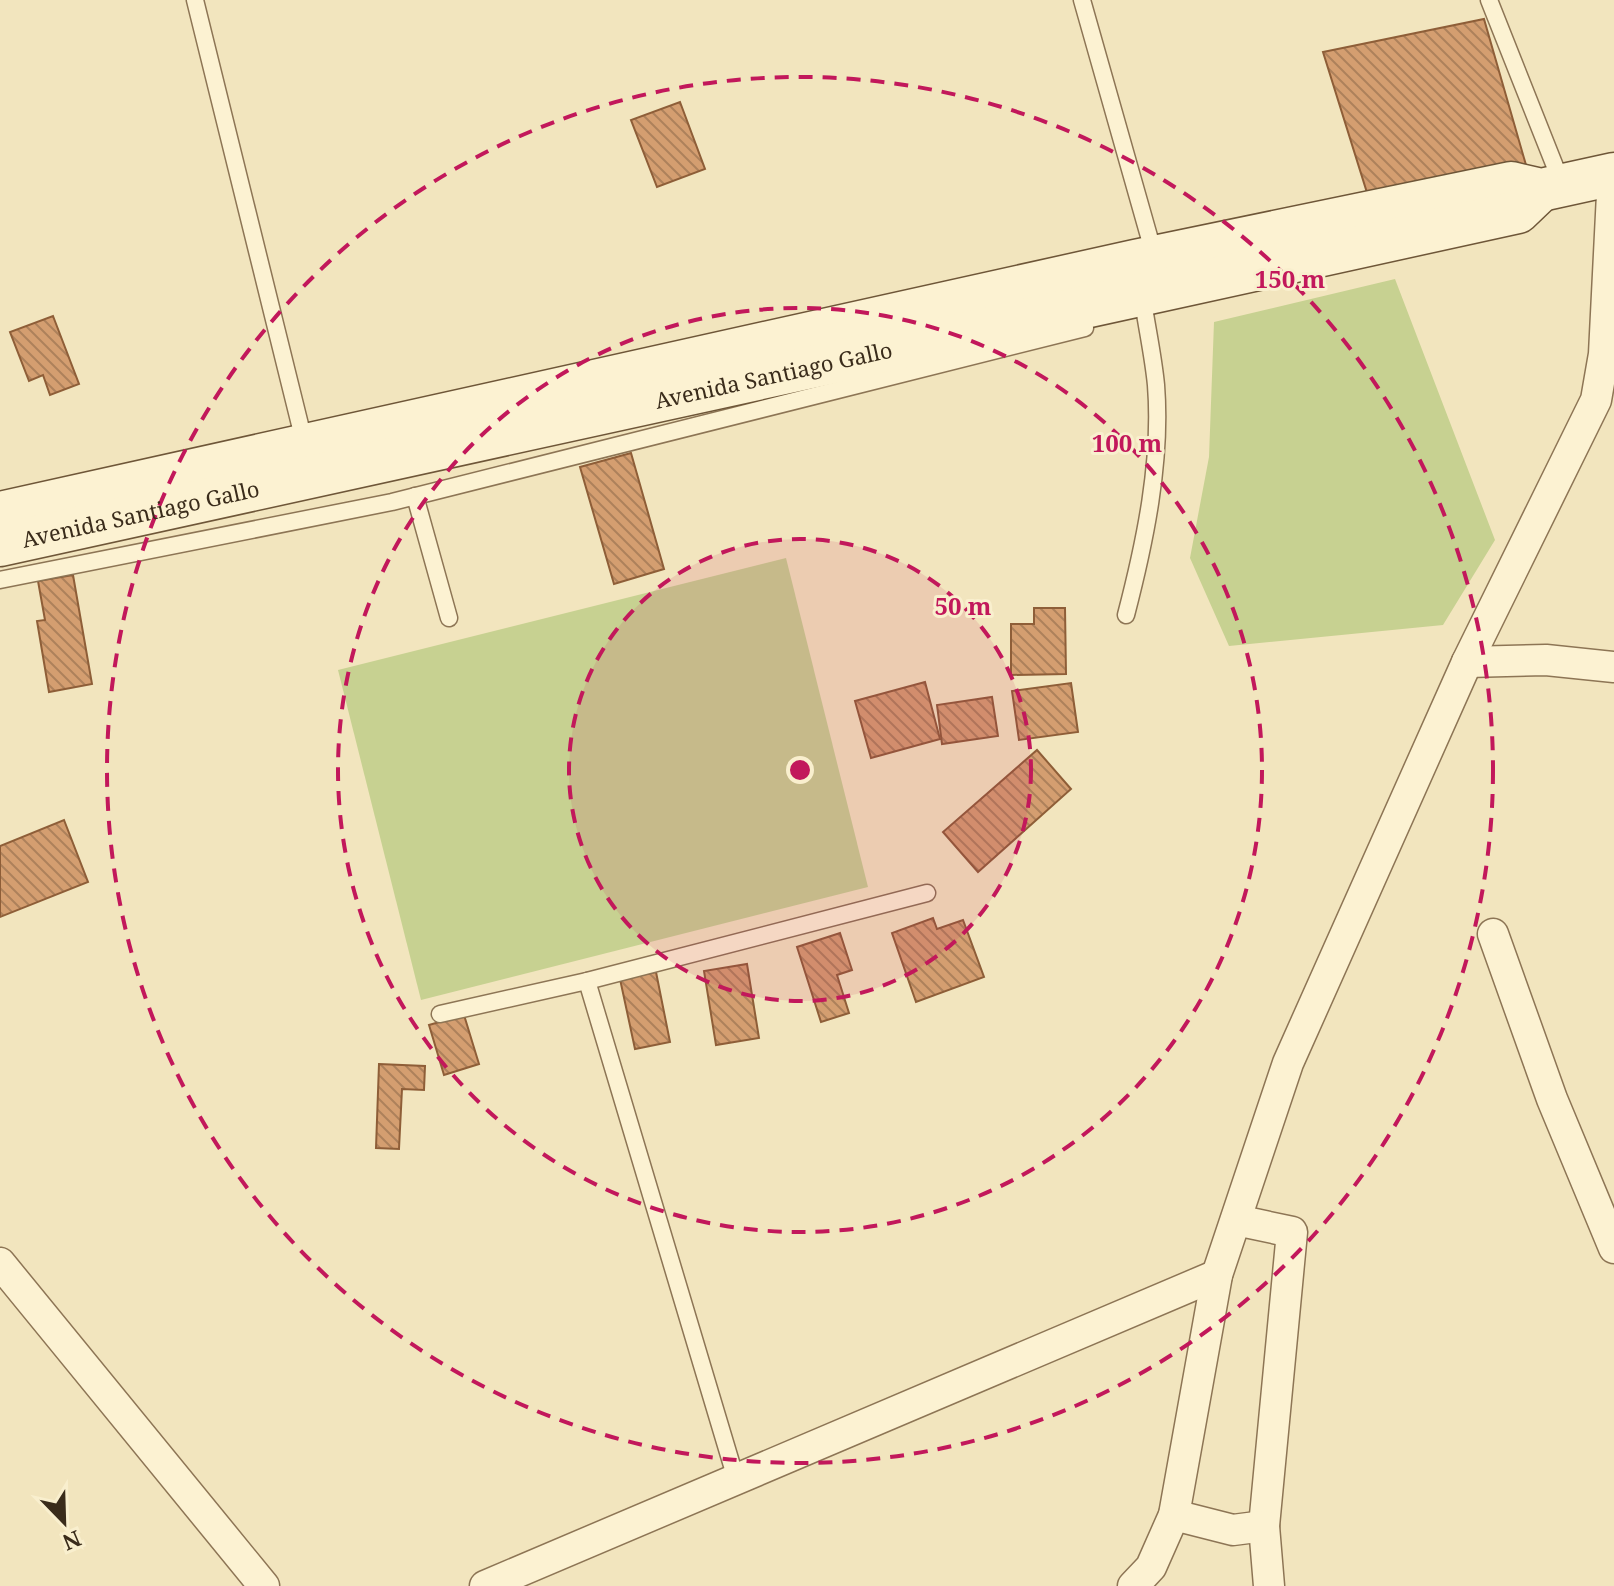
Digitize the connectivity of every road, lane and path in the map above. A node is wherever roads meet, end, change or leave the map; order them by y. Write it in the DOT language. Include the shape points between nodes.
graph roads {
  1 [pos="195,0"];
  2 [pos="1082,0"];
  3 [pos="1489,0"];
  4 [pos="1613,174"];
  5 [pos="1552,188"];
  6 [pos="1145,288"];
  7 [pos="1099,324"];
  8 [pos="310,461"];
  9 [pos="415,496"];
  10 [pos="0,513"];
  11 [pos="0,545"];
  12 [pos="0,580"];
  13 [pos="1126,615"];
  14 [pos="449,618"];
  15 [pos="1467,662"];
  16 [pos="1614,667"];
  17 [pos="927,893"];
  18 [pos="1493,934"];
  19 [pos="587,981"];
  20 [pos="440,1014"];
  21 [pos="1236,1220"];
  22 [pos="1614,1248"];
  23 [pos="0,1263"];
  24 [pos="1217,1275"];
  25 [pos="736,1479"];
  26 [pos="1174,1515"];
  27 [pos="1264,1526"];
  28 [pos="264,1586"];
  29 [pos="485,1586"];
  30 [pos="1133,1586"];
  31 [pos="1269,1586"];
  1 -- 8 [label="lane"];
  2 -- 6 [label="lane"];
  3 -- 5 [label="lane"];
  4 -- 5 [label="street, Avenida Santiago Gallo"];
  4 -- 15 [label="street" via="1604,354 1596,400"];
  5 -- 6 [label="street, Avenida Santiago Gallo" via="1511,183"];
  6 -- 8 [label="street, Avenida Santiago Gallo"];
  6 -- 13 [label="lane" via="1156,386 1155,457"];
  7 -- 9 [label="lane"];
  8 -- 10 [label="street, Avenida Santiago Gallo"];
  8 -- 11 [label="street, Avenida Santiago Gallo"];
  9 -- 12 [label="lane"];
  9 -- 14 [label="lane"];
  15 -- 16 [label="street" via="1546,660"];
  15 -- 21 [label="street" via="1288,1063"];
  17 -- 19 [label="lane"];
  18 -- 22 [label="street" via="1552,1099"];
  19 -- 20 [label="lane"];
  19 -- 25 [label="lane"];
  21 -- 24 [label="street"];
  21 -- 27 [label="street" via="1292,1232"];
  23 -- 28 [label="street"];
  24 -- 25 [label="street"];
  24 -- 26 [label="street"];
  25 -- 29 [label="street"];
  26 -- 27 [label="street" via="1233,1530"];
  26 -- 30 [label="street" via="1151,1567"];
  27 -- 31 [label="street"];
}
